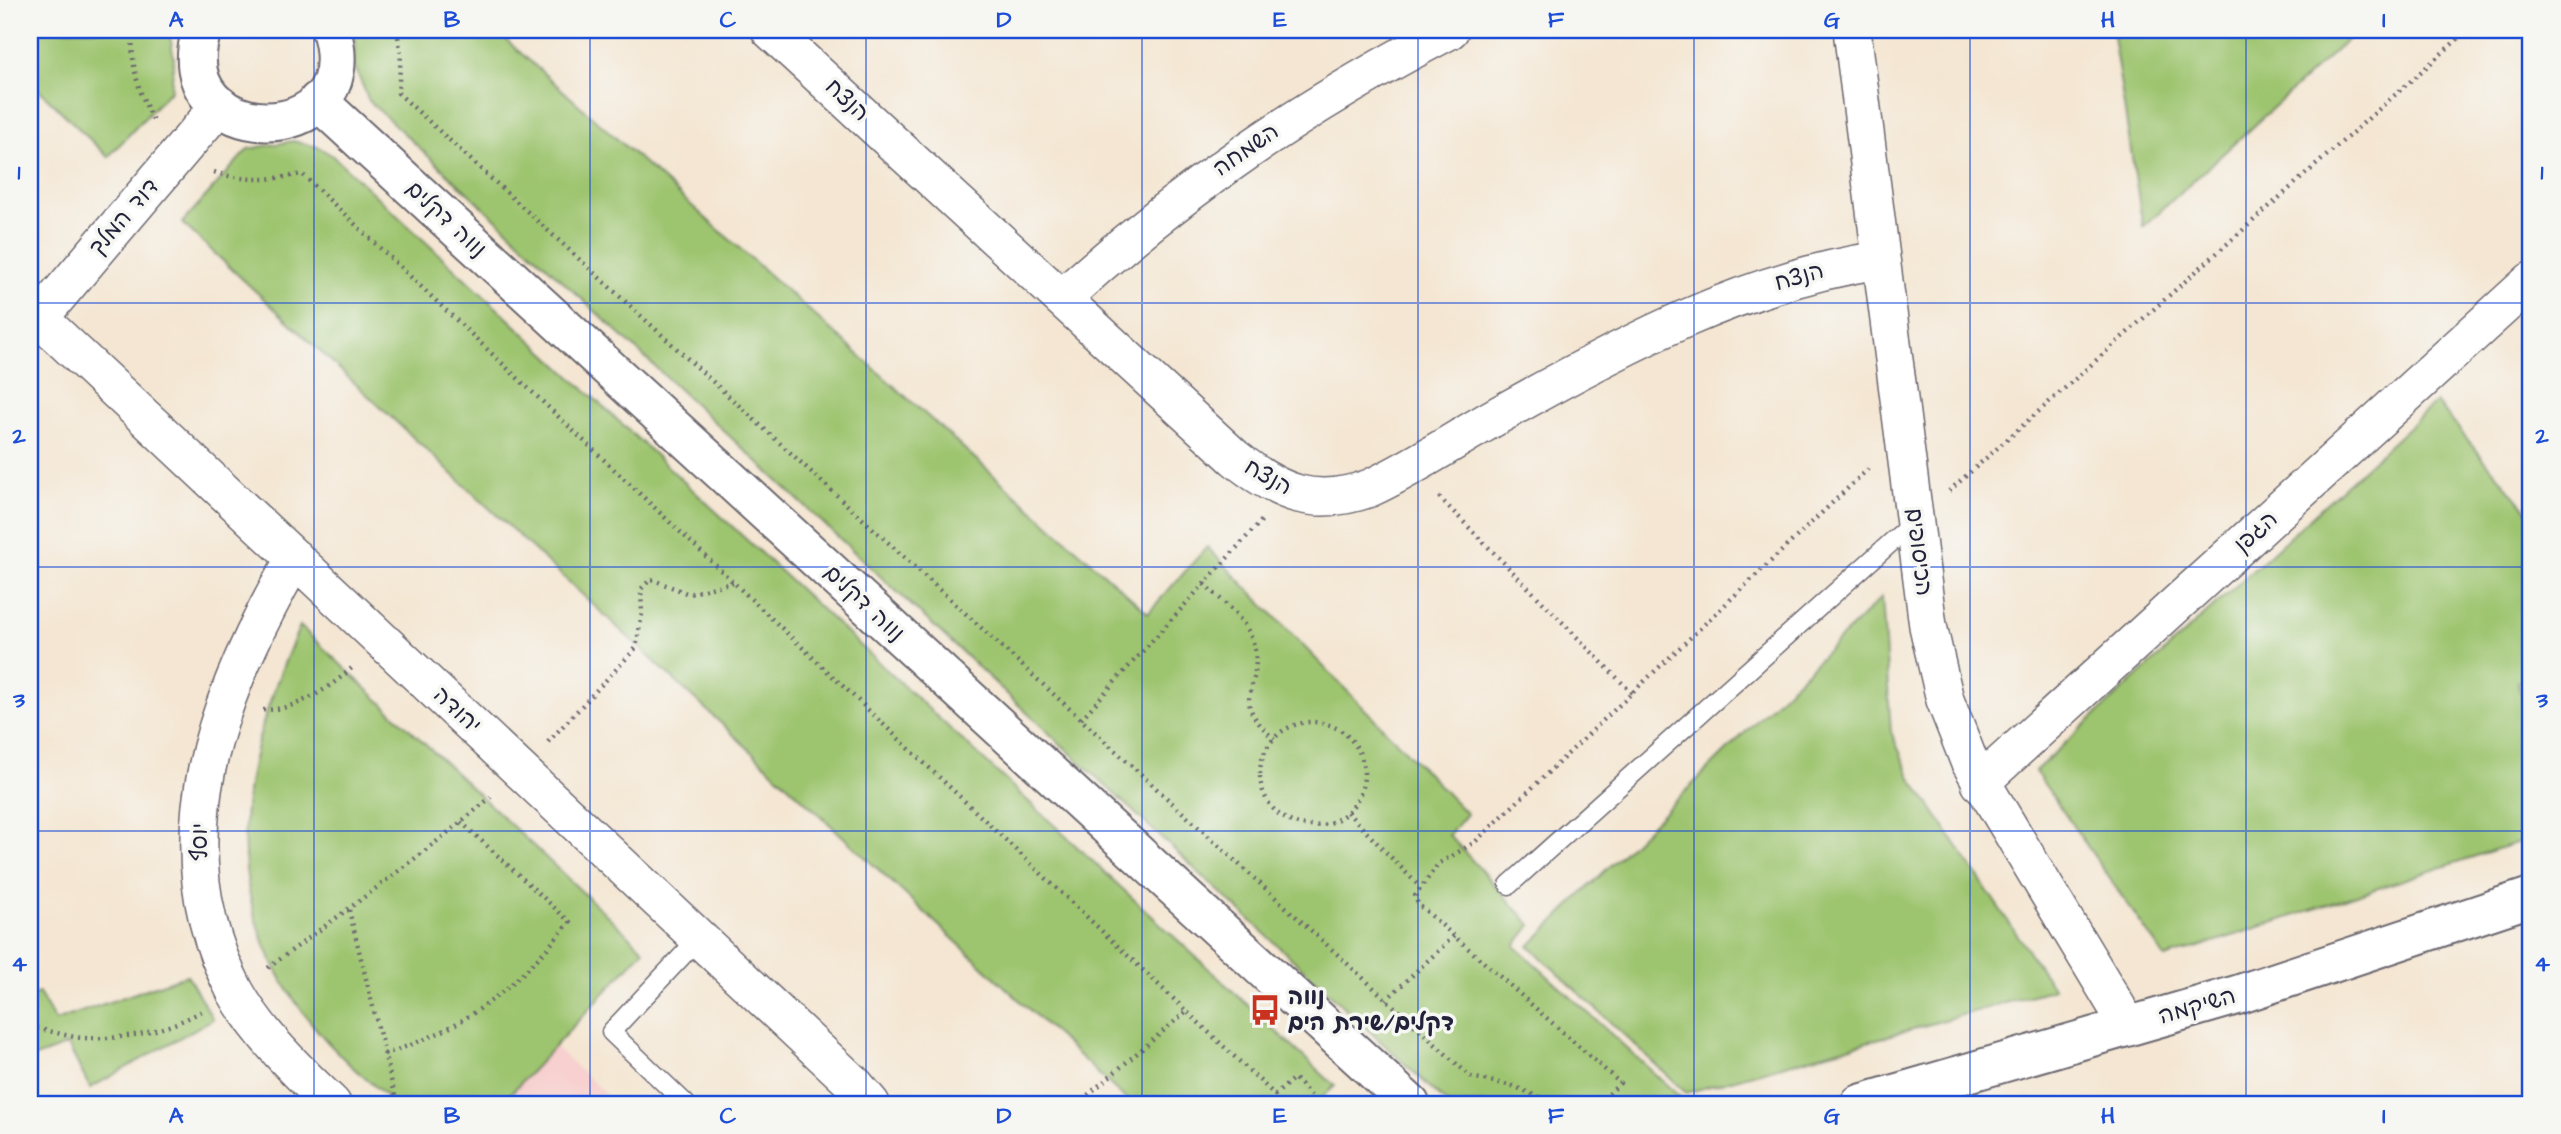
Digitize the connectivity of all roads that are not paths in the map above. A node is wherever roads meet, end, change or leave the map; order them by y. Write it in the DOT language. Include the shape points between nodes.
graph roads {
  1 [pos="331,30"];
  2 [pos="1450,30"];
  3 [pos="1852,30"];
  4 [pos="200,32"];
  5 [pos="794,37"];
  6 [pos="318,101"];
  7 [pos="220,105"];
  8 [pos="1880,260"];
  9 [pos="2531,281"];
  10 [pos="1062,298"];
  11 [pos="34,324"];
  12 [pos="1915,521"];
  13 [pos="295,558"];
  14 [pos="1980,783"];
  15 [pos="1509,885"];
  16 [pos="2531,897"];
  17 [pos="699,938"];
  18 [pos="2129,1027"];
  19 [pos="332,1104"];
  20 [pos="685,1104"];
  21 [pos="871,1104"];
  22 [pos="1410,1104"];
  23 [pos="1860,1104"];
  1 -- 6 [label="street" via="335,61 330,82"];
  2 -- 10 [label="street, השמחה" via="1290,120 1132,234"];
  3 -- 8 [label="street, הכיסופים"];
  4 -- 7 [label="street" via="198,69"];
  5 -- 10 [label="street, הנצח"];
  6 -- 7 [label="street" via="301,114 271,123 249,121"];
  6 -- 22 [label="street, נווה דקלים"];
  7 -- 11 [label="street, דוד המלך"];
  8 -- 10 [label="street, הנצח" via="1801,276 1710,308 1611,354 1410,467 1352,495 1318,498 1288,491 1235,458"];
  8 -- 12 [label="street, הכיסופים"];
  9 -- 14 [label="street, הגפן"];
  11 -- 13 [label="street, יהודה"];
  12 -- 14 [label="street, הכיסופים" via="1937,671 1951,720"];
  12 -- 15 [label="lane"];
  13 -- 17 [label="street, יהודה"];
  13 -- 19 [label="street, יוסף" via="263,612 224,705 204,776 201,883 213,936 236,992 269,1038"];
  14 -- 18 [label="street, הכיסופים"];
  16 -- 18 [label="street, השיקמה"];
  17 -- 20 [label="lane" via="611,1031"];
  17 -- 21 [label="street, יהודה"];
  18 -- 23 [label="street, השיקמה"];
}
